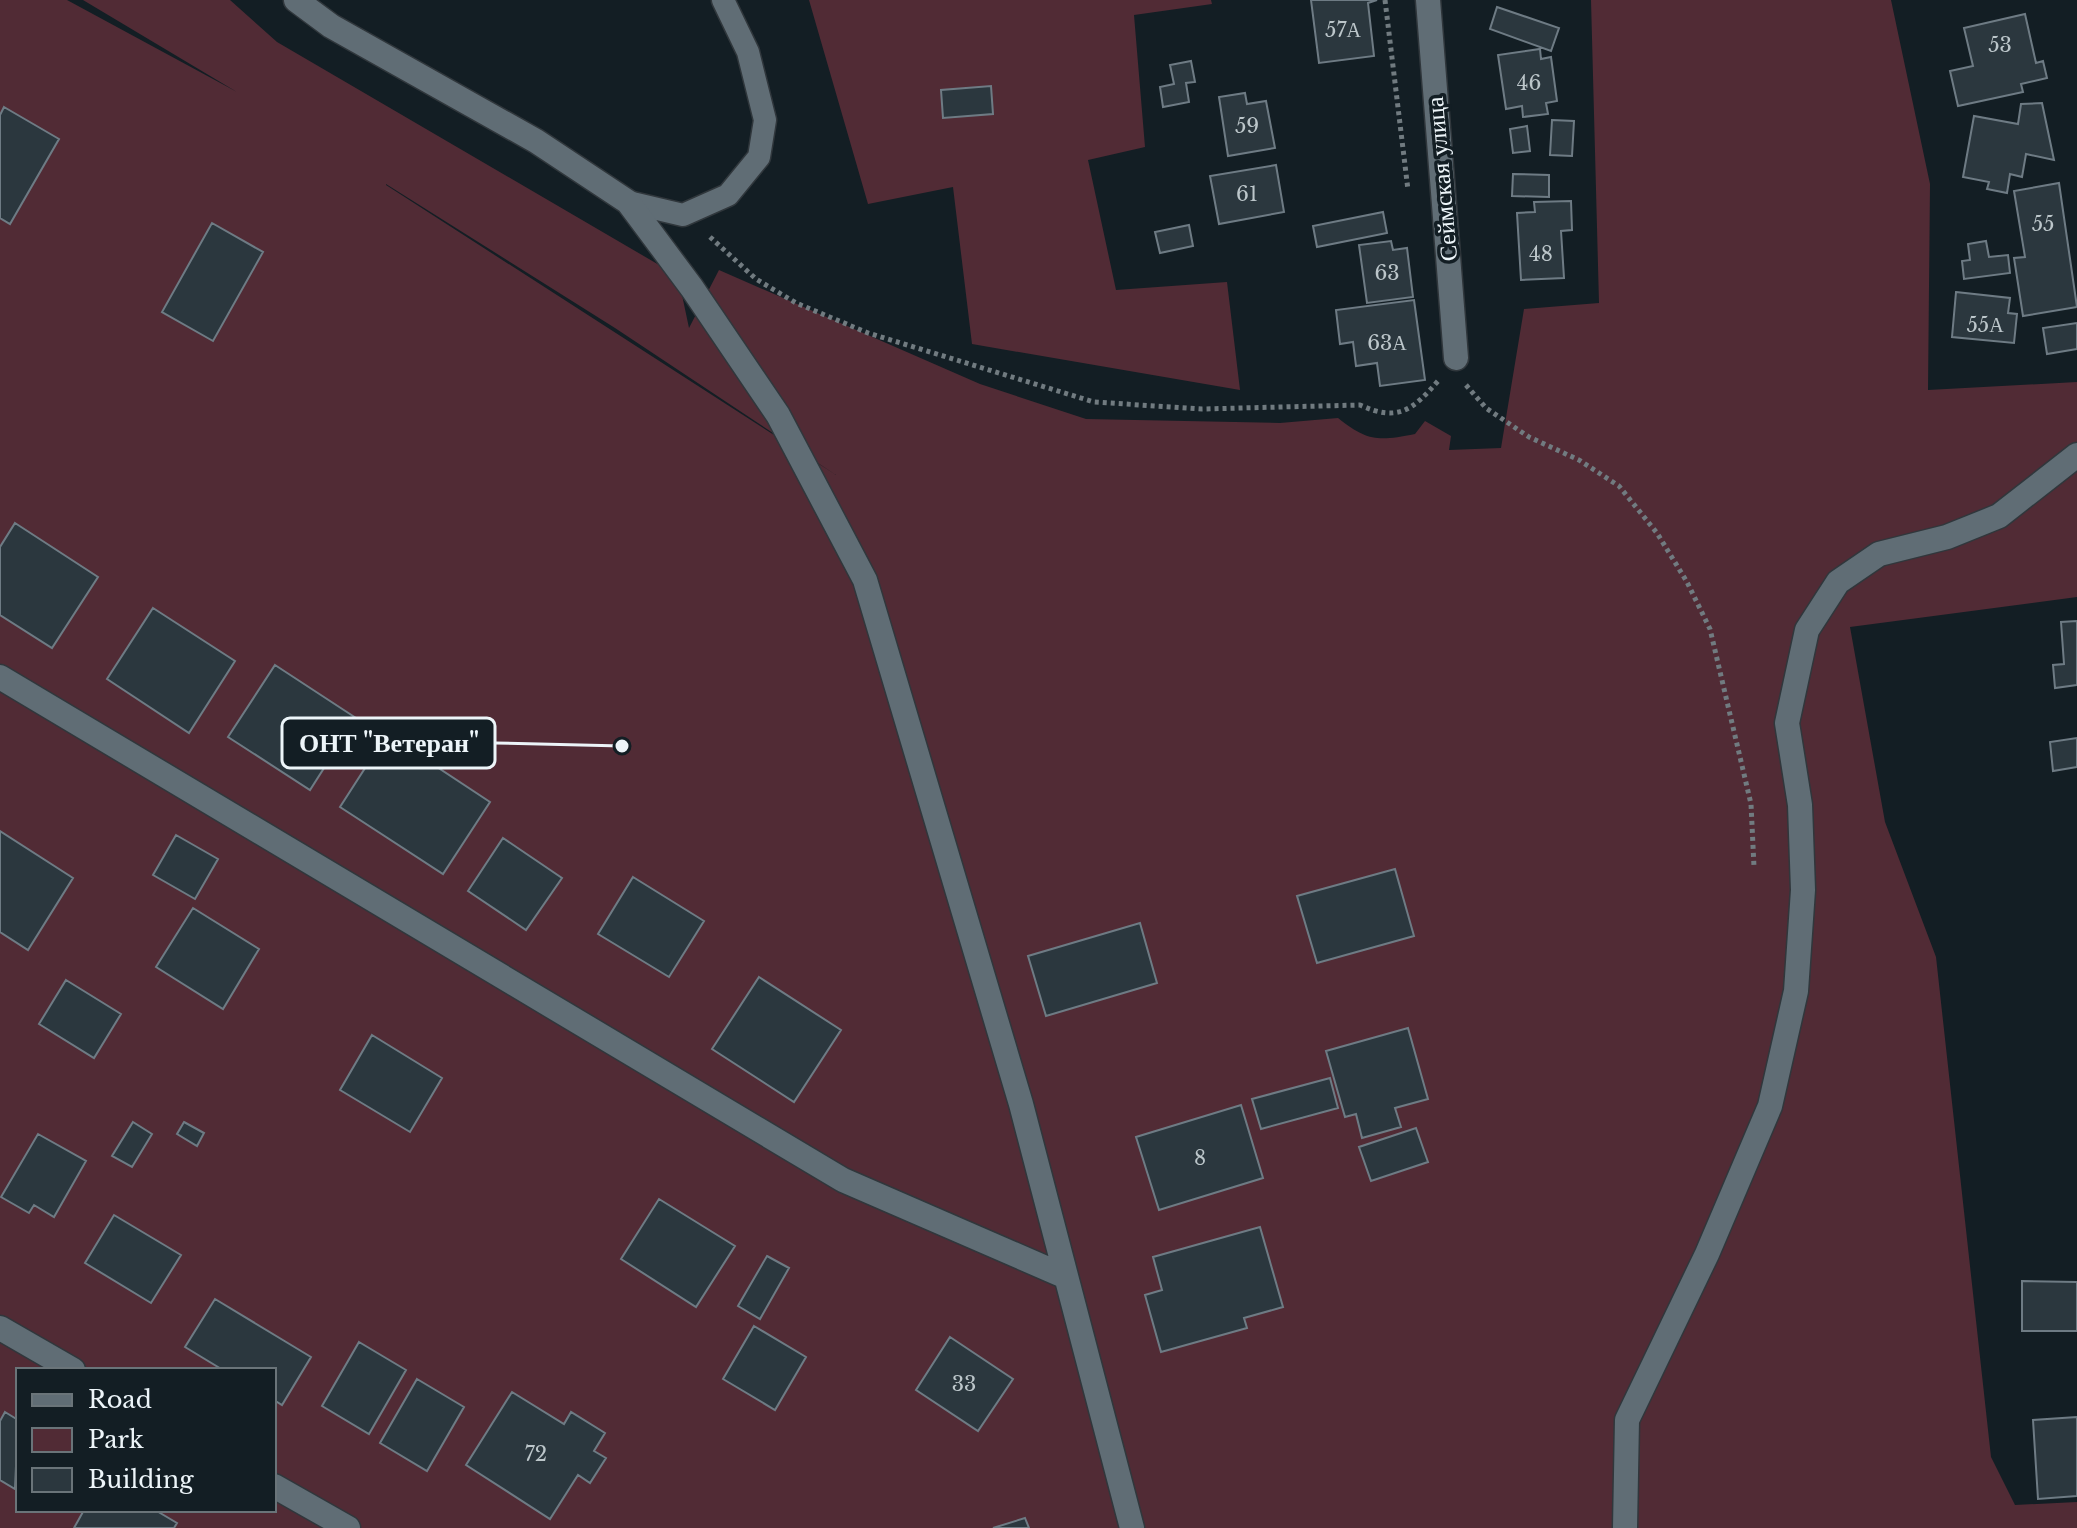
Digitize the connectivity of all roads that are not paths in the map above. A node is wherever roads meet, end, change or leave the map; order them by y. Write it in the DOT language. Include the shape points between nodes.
graph roads {
  1 [pos="296,0"];
  2 [pos="723,0"];
  3 [pos="1428,0"];
  4 [pos="628,202"];
  5 [pos="1456,358"];
  6 [pos="2077,455"];
  7 [pos="0,677"];
  8 [pos="1064,1276"];
  9 [pos="0,1328"];
  10 [pos="70,1368"];
  11 [pos="276,1487"];
  12 [pos="348,1528"];
  13 [pos="1132,1528"];
  14 [pos="1625,1528"];
  1 -- 4 [label="street" via="331,26 536,141"];
  2 -- 4 [label="lane" via="748,52 765,120 759,157 728,195 683,215"];
  3 -- 5 [label="street, Сеймская улица"];
  4 -- 8 [label="street" via="778,415 865,580 1021,1104"];
  6 -- 14 [label="street" via="1999,516 1947,537 1879,554 1838,582 1807,630 1787,723 1800,805 1802,861 1796,991 1770,1106 1707,1254 1627,1420"];
  7 -- 8 [label="street" via="843,1180"];
  8 -- 13 [label="street"];
  9 -- 10 [label="street"];
  11 -- 12 [label="street"];
}
